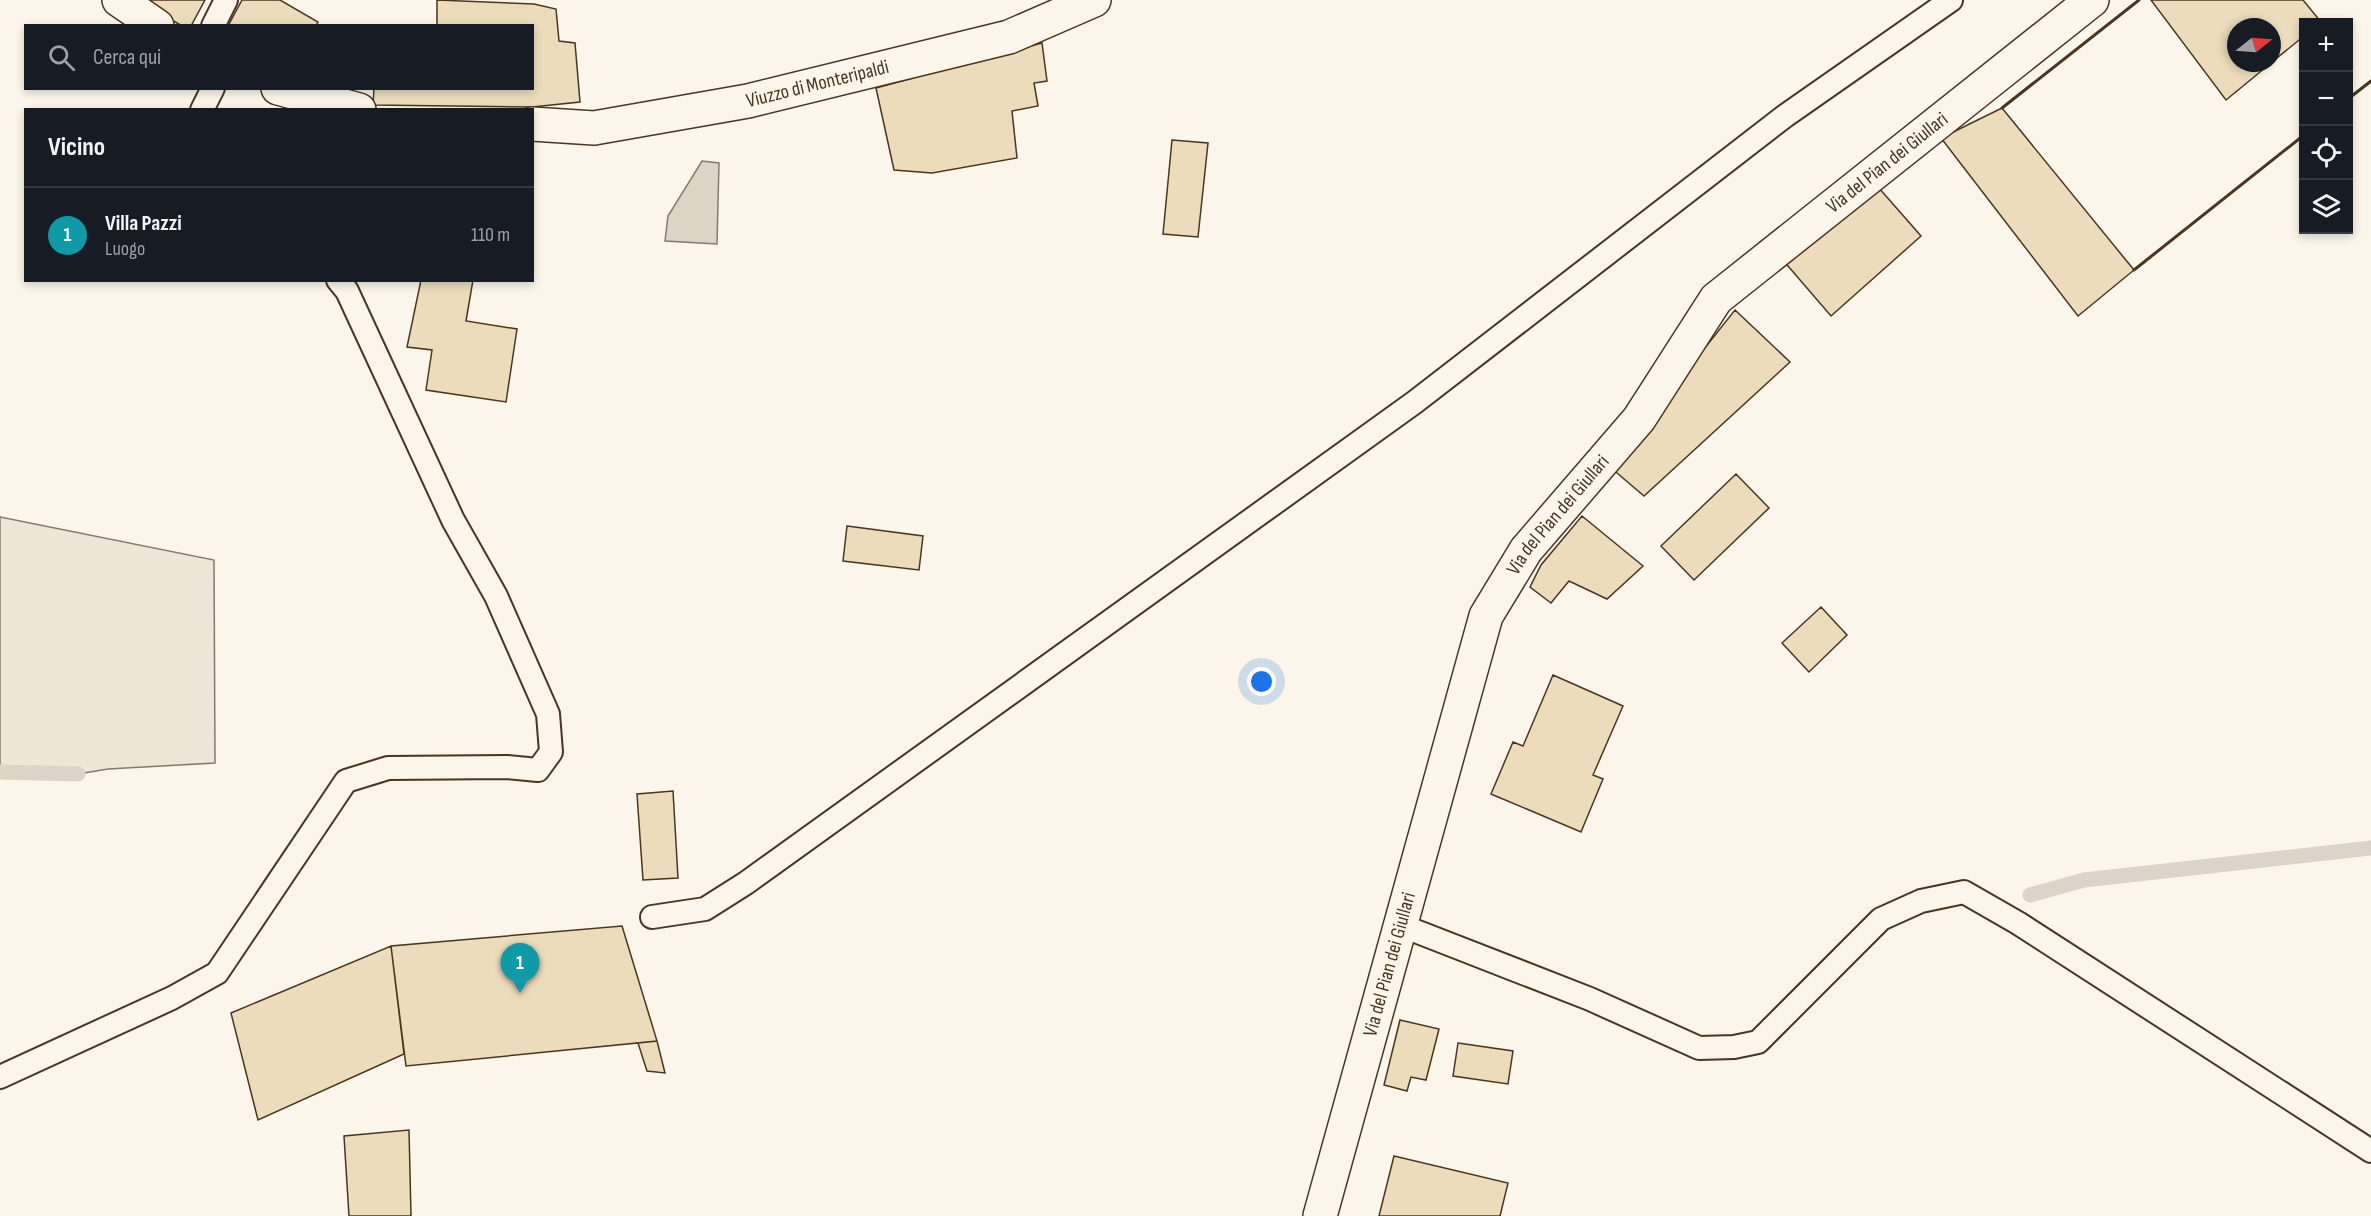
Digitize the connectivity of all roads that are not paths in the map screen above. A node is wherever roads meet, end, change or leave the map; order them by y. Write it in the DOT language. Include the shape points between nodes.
graph roads {
  1 [pos="119,0"];
  2 [pos="226,0"];
  3 [pos="1094,0"];
  4 [pos="1951,0"];
  5 [pos="2092,0"];
  6 [pos="154,24"];
  7 [pos="214,24"];
  8 [pos="212,90"];
  9 [pos="285,90"];
  10 [pos="203,108"];
  11 [pos="352,108"];
  12 [pos="534,124"];
  13 [pos="339,282"];
  14 [pos="652,917"];
  15 [pos="1400,925"];
  16 [pos="0,1077"];
  17 [pos="2371,1150"];
  18 [pos="1320,1216"];
  1 -- 6 [label="street"];
  2 -- 7 [label="lane"];
  3 -- 12 [label="street, Viuzzo di Monteripaldi" via="1009,37 748,101 594,128"];
  4 -- 14 [label="lane" via="1785,116 1405,409 746,883 705,909"];
  5 -- 15 [label="street, Via del Pian dei Giullari" via="1716,299 1639,418 1526,550 1486,616"];
  8 -- 10 [label="lane"];
  9 -- 11 [label="street"];
  13 -- 16 [label="lane" via="453,519 496,596 548,714 551,752 538,770 388,768 346,781 217,973 172,998"];
  15 -- 17 [label="lane" via="1590,999 1699,1048 1734,1047 1758,1042 1881,919 1921,901 1964,892"];
  15 -- 18 [label="street, Via del Pian dei Giullari"];
}
